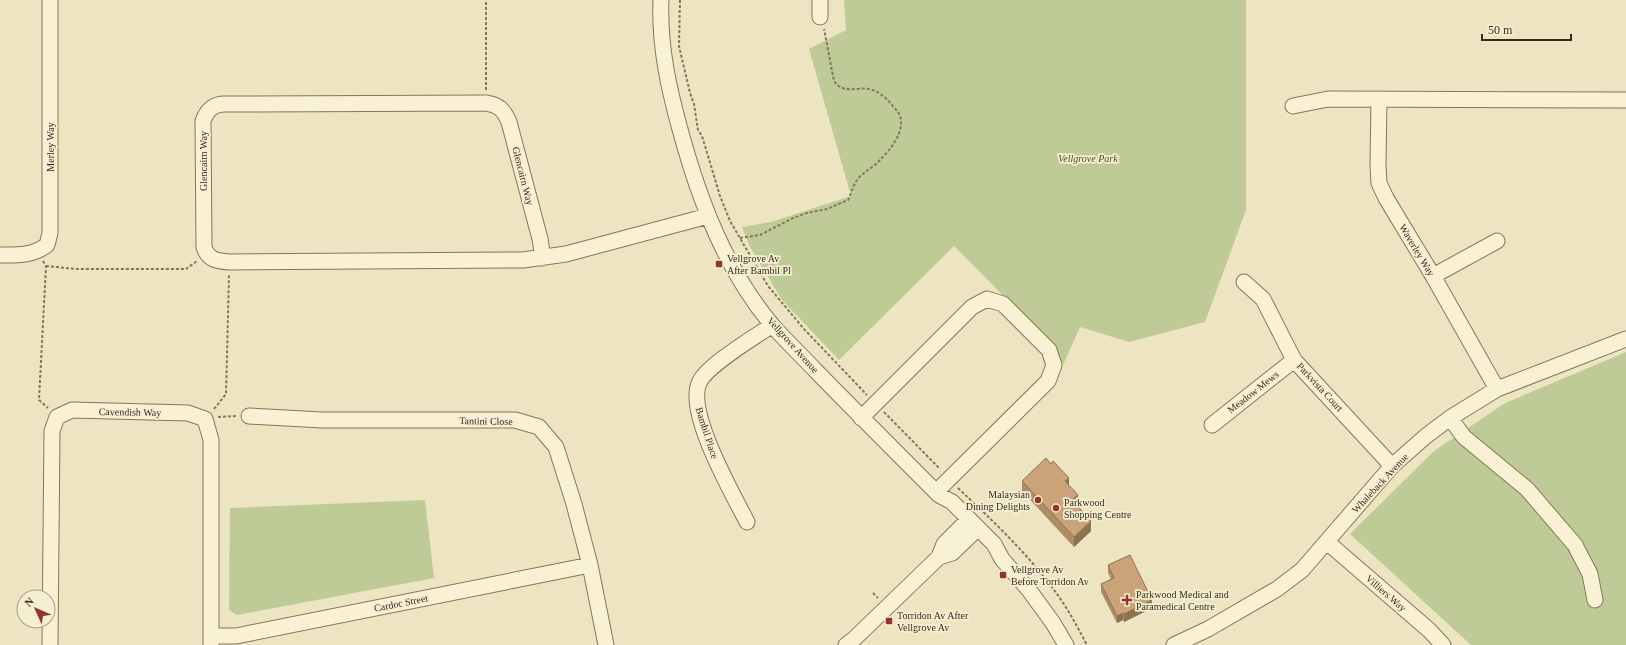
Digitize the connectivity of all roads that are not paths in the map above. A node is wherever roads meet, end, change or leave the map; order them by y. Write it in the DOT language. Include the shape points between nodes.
graph roads {
  1 [pos="50,0"];
  2 [pos="660,0"];
  3 [pos="820,0"];
  4 [pos="820,17"];
  5 [pos="1379,99"];
  6 [pos="1626,100"];
  7 [pos="1293,106"];
  8 [pos="708,216"];
  9 [pos="1497,241"];
  10 [pos="0,255"];
  11 [pos="543,258"];
  12 [pos="1433,276"];
  13 [pos="1244,282"];
  14 [pos="772,325"];
  15 [pos="1626,339"];
  16 [pos="1294,360"];
  17 [pos="1497,389"];
  18 [pos="249,416"];
  19 [pos="861,418"];
  20 [pos="1450,418"];
  21 [pos="1212,425"];
  22 [pos="1392,466"];
  23 [pos="938,493"];
  24 [pos="747,522"];
  25 [pos="970,527"];
  26 [pos="1327,542"];
  27 [pos="590,565"];
  28 [pos="1595,600"];
  29 [pos="211,640"];
  30 [pos="853,643"];
  31 [pos="50,645"];
  32 [pos="606,645"];
  33 [pos="1066,645"];
  34 [pos="1174,645"];
  35 [pos="1444,645"];
  1 -- 10 [label="street, Merley Way" via="50,233 47,245 38,251 28,255"];
  2 -- 8 [label="street, Vellgrove Avenue" via="662,46 673,105"];
  3 -- 4 [label="street"];
  5 -- 6 [label="street"];
  5 -- 7 [label="street" via="1328,99"];
  5 -- 12 [label="street, Waverley Way" via="1380,182 1386,198"];
  8 -- 11 [label="street"];
  8 -- 14 [label="street, Vellgrove Avenue" via="726,254"];
  9 -- 12 [label="street"];
  11 -- 11 [label="street, Glencairn Way" via="509,122 506,113 494,104 225,104 214,106 207,112 203,121 204,247 214,260 229,262"];
  12 -- 17 [label="street, Waverley Way"];
  13 -- 16 [label="street, Parkvista Court" via="1263,299"];
  14 -- 19 [label="street, Vellgrove Avenue"];
  14 -- 24 [label="street, Bambil Place" via="710,368 699,381 696,398 713,457"];
  15 -- 17 [label="street, Whaleback Avenue"];
  16 -- 21 [label="street, Meadow Mews"];
  16 -- 22 [label="street, Parkvista Court"];
  17 -- 20 [label="street, Whaleback Avenue"];
  18 -- 27 [label="street, Tantini Close" via="322,420 515,420 539,428 556,447"];
  19 -- 23 [label="street, Vellgrove Avenue"];
  19 -- 23 [label="street" via="972,307 987,299 1003,304 1048,350 1054,365 1048,381 949,478"];
  20 -- 22 [label="street, Whaleback Avenue"];
  20 -- 28 [label="street" via="1464,437 1527,490 1575,545 1590,574"];
  22 -- 26 [label="street, Whaleback Avenue"];
  23 -- 25 [label="street, Vellgrove Avenue" via="952,502"];
  25 -- 30 [label="street" via="952,553 939,557"];
  25 -- 33 [label="street, Vellgrove Avenue" via="994,544 1002,559 1029,590"];
  26 -- 34 [label="street, Whaleback Avenue" via="1302,570 1277,589"];
  26 -- 35 [label="street, Villiers Way"];
  27 -- 29 [label="street, Cardoc Street"];
  27 -- 32 [label="street, Tantini Close"];
  29 -- 31 [label="street, Cavendish Way" via="211,440 205,419 188,413 72,410 57,417 52,431"];
}
